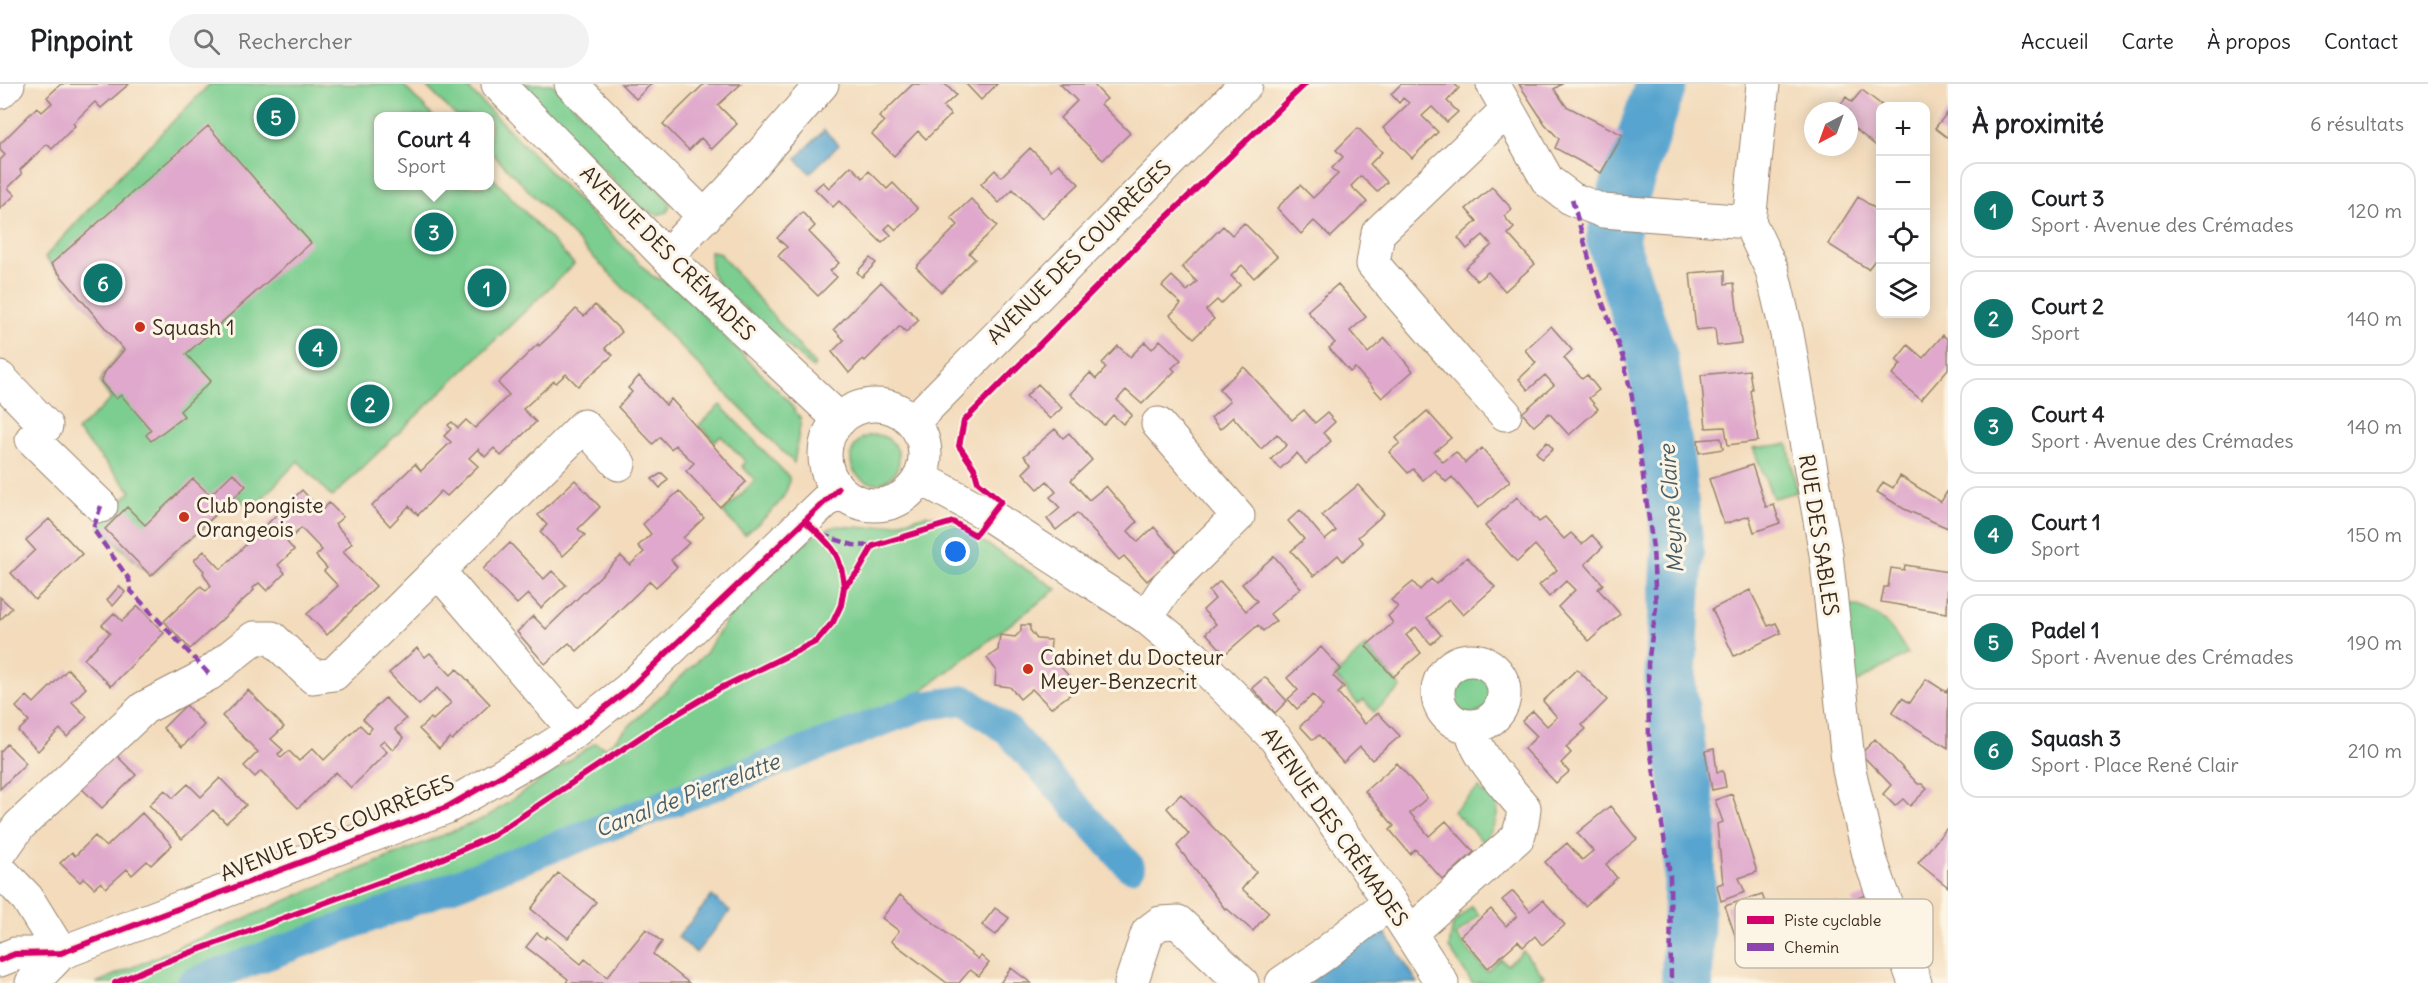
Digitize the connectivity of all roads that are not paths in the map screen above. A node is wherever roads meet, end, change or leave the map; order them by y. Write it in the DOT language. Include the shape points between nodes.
graph roads {
  1 [pos="8,84"];
  2 [pos="498,84"];
  3 [pos="571,84"];
  4 [pos="822,84"];
  5 [pos="1246,84"];
  6 [pos="1763,84"];
  7 [pos="0,92"];
  8 [pos="1500,97"];
  9 [pos="705,217"];
  10 [pos="1749,222"];
  11 [pos="666,256"];
  12 [pos="0,378"];
  13 [pos="1505,414"];
  14 [pos="840,420"];
  15 [pos="913,422"];
  16 [pos="1158,424"];
  17 [pos="619,464"];
  18 [pos="921,478"];
  19 [pos="838,489"];
  20 [pos="101,506"];
  21 [pos="438,571"];
  22 [pos="1146,617"];
  23 [pos="1472,727"];
  24 [pos="575,731"];
  25 [pos="0,853"];
  26 [pos="0,870"];
  27 [pos="1885,899"];
  28 [pos="1390,902"];
  29 [pos="1410,933"];
  30 [pos="61,953"];
  31 [pos="0,960"];
  32 [pos="1910,968"];
  33 [pos="32,983"];
  34 [pos="1131,983"];
  35 [pos="1242,983"];
  36 [pos="1282,983"];
  37 [pos="1442,983"];
  38 [pos="1915,983"];
  1 -- 7 [label="street"];
  2 -- 11 [label="street, AVENUE DES CRÉMADES"];
  3 -- 9 [label="street"];
  4 -- 9 [label="street"];
  5 -- 15 [label="street, AVENUE DES COURRÈGES"];
  6 -- 10 [label="street"];
  8 -- 10 [label="street" via="1548,181 1572,200 1603,211"];
  8 -- 13 [label="street" via="1378,233 1373,264"];
  9 -- 11 [label="street"];
  10 -- 27 [label="street, RUE DES SABLES" via="1773,270 1787,334 1826,554 1849,770 1870,859"];
  11 -- 14 [label="street, AVENUE DES CRÉMADES"];
  12 -- 20 [label="street" via="46,426 32,439"];
  14 -- 15 [label="street" via="868,406 885,406"];
  14 -- 19 [label="street" via="826,446 828,469"];
  15 -- 18 [label="street" via="925,448"];
  16 -- 22 [label="street" via="1238,516 1167,586"];
  17 -- 21 [label="street" via="584,426"];
  18 -- 19 [label="street" via="898,501 882,505 866,505"];
  18 -- 22 [label="street, AVENUE DES CRÉMADES" via="989,515"];
  19 -- 24 [label="street, AVENUE DES COURRÈGES" via="629,689"];
  21 -- 24 [label="street"];
  21 -- 25 [label="street" via="334,674 313,678 272,638 254,638 209,674 144,708 19,826"];
  22 -- 28 [label="street, AVENUE DES CRÉMADES" via="1195,658 1275,738"];
  23 -- 29 [label="street" via="1472,737 1485,758 1524,808 1518,837"];
  24 -- 30 [label="street, AVENUE DES COURRÈGES" via="447,807"];
  26 -- 30 [label="street" via="27,898"];
  28 -- 29 [label="street, AVENUE DES CRÉMADES"];
  28 -- 36 [label="street"];
  29 -- 37 [label="street, AVENUE DES CRÉMADES"];
  30 -- 31 [label="street, AVENUE DES COURRÈGES" via="15,954"];
  30 -- 33 [label="street, AVENUE DES COURRÈGES"];
  32 -- 38 [label="street, RUE DES SABLES"];
  34 -- 35 [label="street" via="1148,932 1160,923 1178,922"];
}
